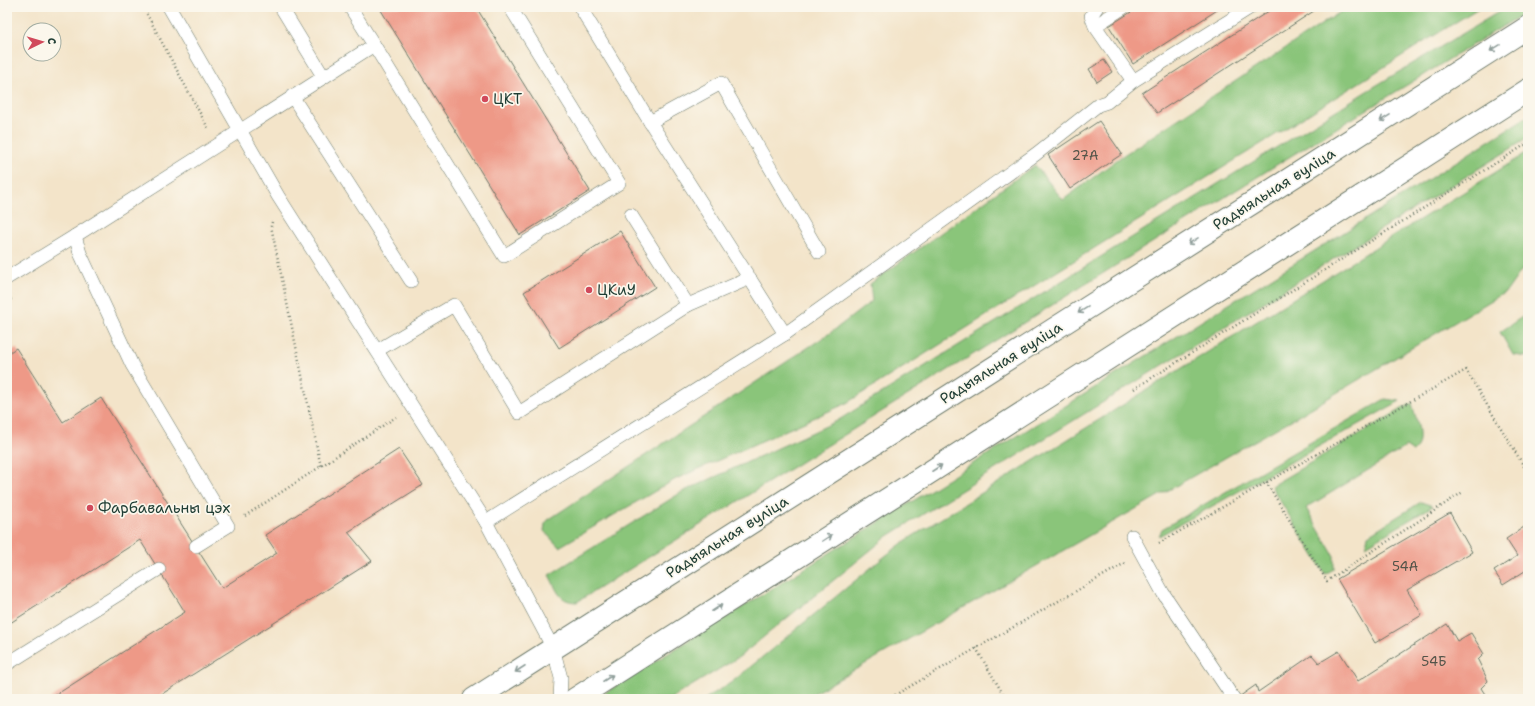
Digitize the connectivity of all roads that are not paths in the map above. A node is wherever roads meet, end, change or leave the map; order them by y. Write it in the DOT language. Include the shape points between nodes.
graph roads {
  1 [pos="169,7"];
  2 [pos="281,7"];
  3 [pos="350,7"];
  4 [pos="510,7"];
  5 [pos="1097,7"];
  6 [pos="1124,7"];
  7 [pos="1251,7"];
  8 [pos="584,8"];
  9 [pos="1095,26"];
  10 [pos="1528,27"];
  11 [pos="374,45"];
  12 [pos="323,76"];
  13 [pos="1133,81"];
  14 [pos="1528,90"];
  15 [pos="292,96"];
  16 [pos="650,122"];
  17 [pos="240,131"];
  18 [pos="631,215"];
  19 [pos="75,236"];
  20 [pos="819,252"];
  21 [pos="7,278"];
  22 [pos="750,278"];
  23 [pos="411,281"];
  24 [pos="688,305"];
  25 [pos="785,334"];
  26 [pos="378,350"];
  27 [pos="486,522"];
  28 [pos="1132,536"];
  29 [pos="196,546"];
  30 [pos="159,569"];
  31 [pos="553,648"];
  32 [pos="7,664"];
  33 [pos="474,699"];
  34 [pos="560,699"];
  35 [pos="575,699"];
  36 [pos="1234,699"];
  1 -- 17 [label="lane"];
  2 -- 12 [label="lane"];
  3 -- 11 [label="lane"];
  4 -- 11 [label="lane" via="619,183 504,256"];
  5 -- 9 [label="lane" via="1091,16"];
  6 -- 9 [label="lane"];
  7 -- 13 [label="lane"];
  8 -- 16 [label="lane"];
  9 -- 13 [label="lane"];
  10 -- 31 [label="main road, Радыяльная вуліца, one-way"];
  11 -- 12 [label="lane"];
  12 -- 15 [label="lane"];
  13 -- 25 [label="lane" via="1036,154"];
  35 -- 14 [label="main road, one-way"];
  15 -- 17 [label="lane"];
  15 -- 23 [label="lane"];
  16 -- 20 [label="lane" via="721,83"];
  16 -- 22 [label="lane"];
  17 -- 19 [label="lane"];
  17 -- 26 [label="lane" via="278,196"];
  18 -- 24 [label="lane"];
  19 -- 21 [label="lane"];
  19 -- 29 [label="lane" via="80,254 132,365 228,526"];
  22 -- 24 [label="lane"];
  22 -- 25 [label="lane"];
  24 -- 26 [label="lane" via="520,413 454,305"];
  25 -- 27 [label="lane"];
  26 -- 27 [label="lane" via="412,408"];
  27 -- 31 [label="lane"];
  28 -- 36 [label="lane" via="1163,592"];
  30 -- 32 [label="lane"];
  31 -- 33 [label="main road, Радыяльная вуліца, one-way"];
  31 -- 34 [label="lane" via="561,678"];
}
